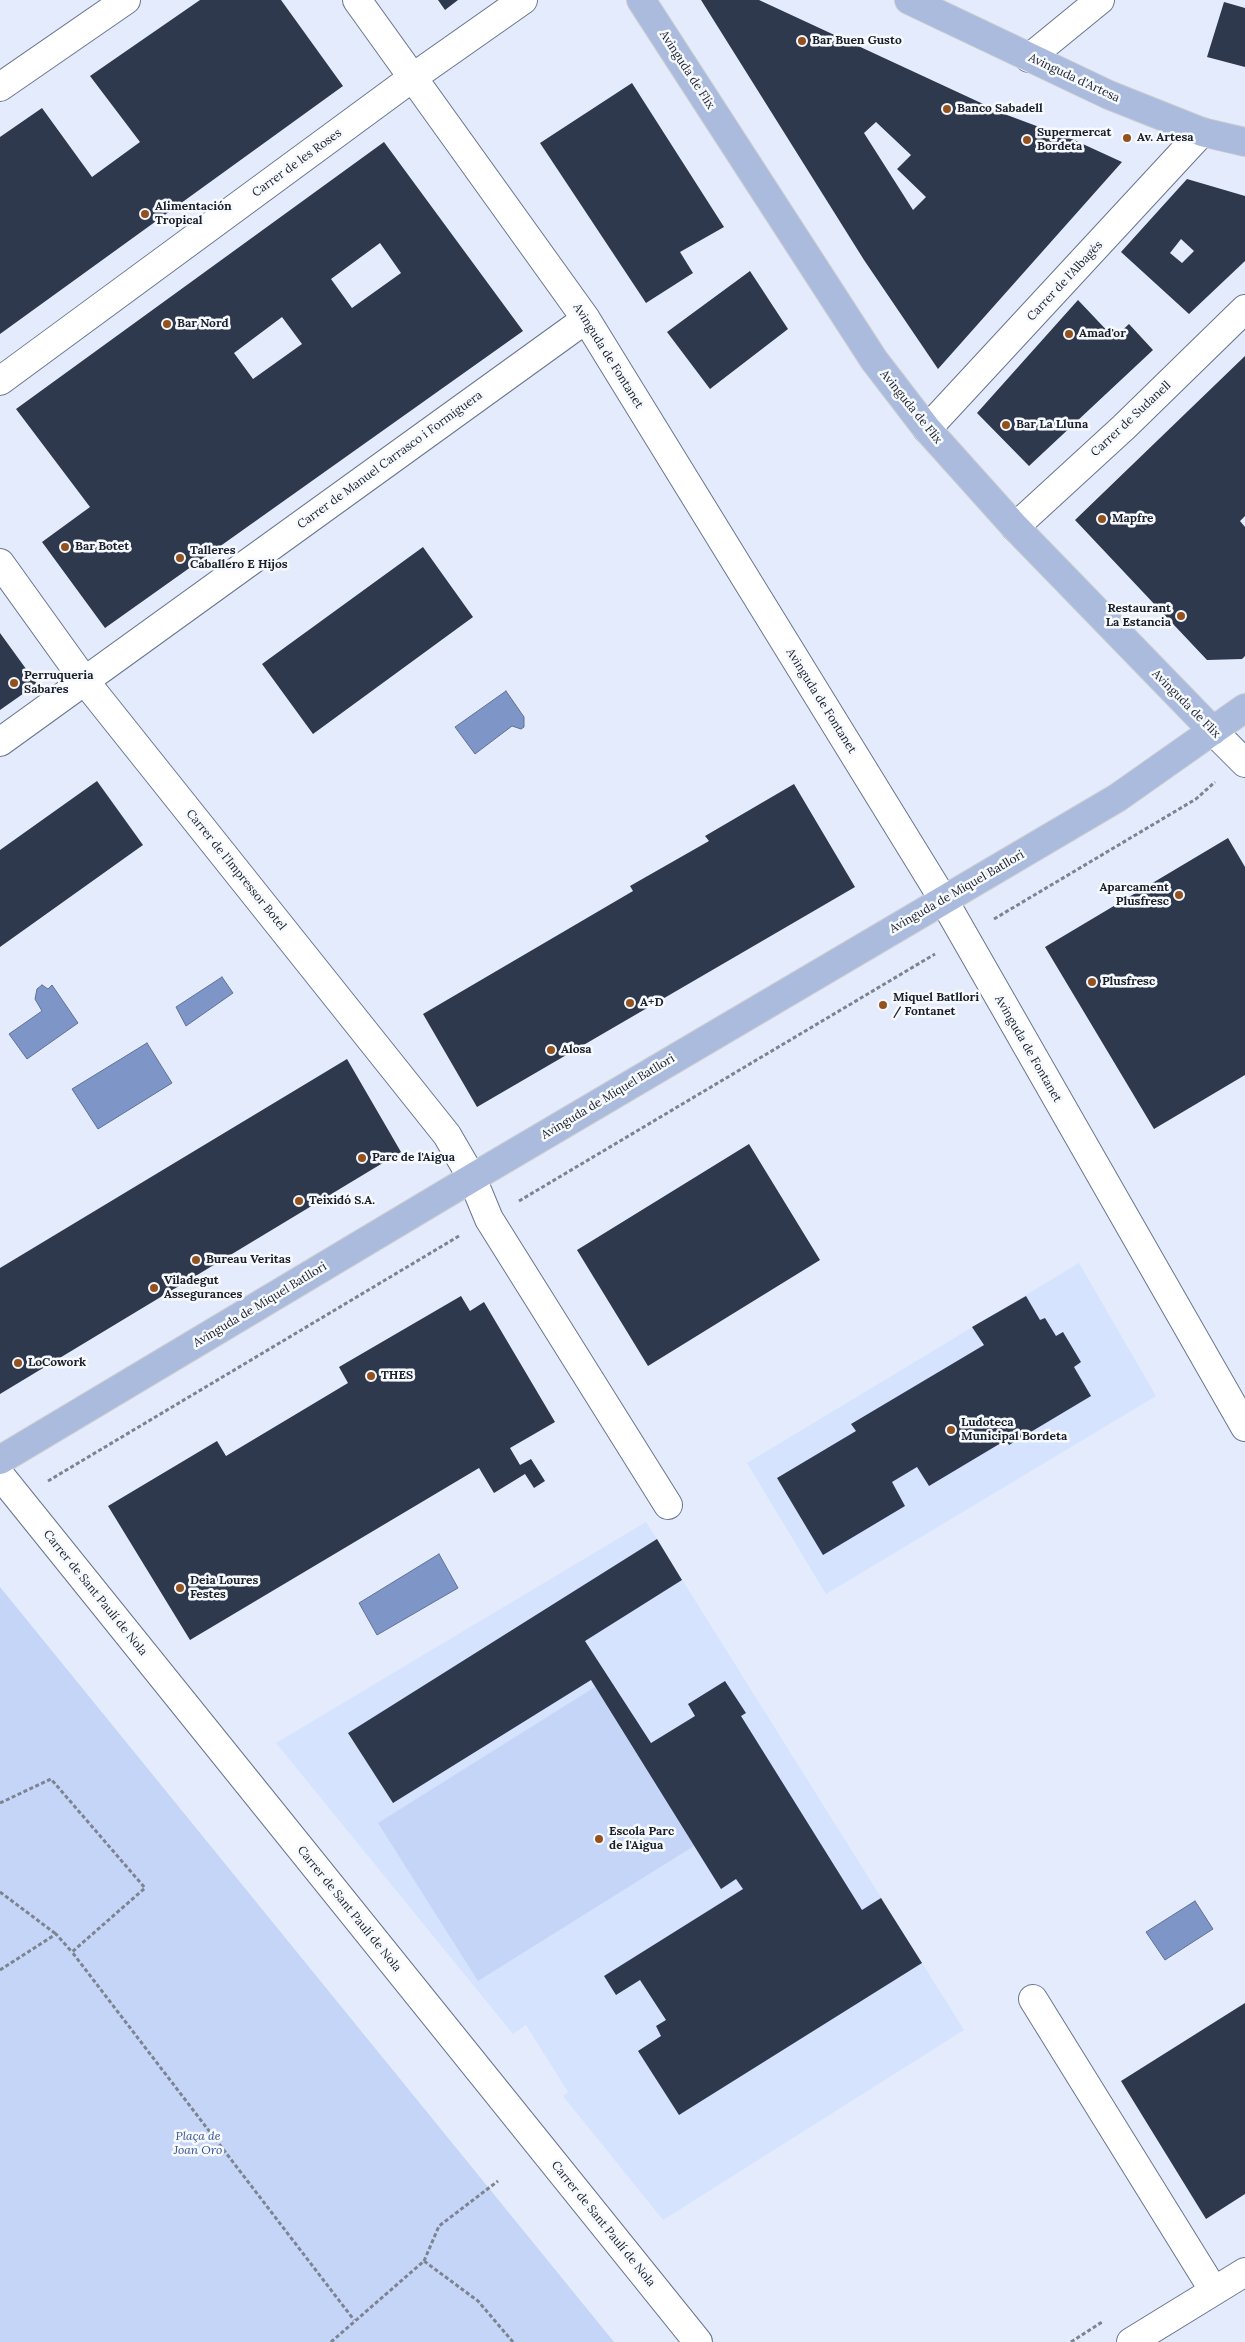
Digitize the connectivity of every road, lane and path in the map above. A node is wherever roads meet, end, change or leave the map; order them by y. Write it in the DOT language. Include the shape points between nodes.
graph roads {
  1 [pos="126,0"];
  2 [pos="357,0"];
  3 [pos="524,0"];
  4 [pos="641,0"];
  5 [pos="909,0"];
  6 [pos="1100,0"];
  7 [pos="1030,58"];
  8 [pos="412,78"];
  9 [pos="0,86"];
  10 [pos="1202,132"];
  11 [pos="1245,142"];
  12 [pos="1245,310"];
  13 [pos="586,319"];
  14 [pos="0,381"];
  15 [pos="927,429"];
  16 [pos="1015,527"];
  17 [pos="0,562"];
  18 [pos="84,680"];
  19 [pos="1245,708"];
  20 [pos="1213,730"];
  21 [pos="0,742"];
  22 [pos="1243,761"];
  23 [pos="943,899"];
  24 [pos="964,937"];
  25 [pos="472,1178"];
  26 [pos="489,1219"];
  27 [pos="1245,1427"];
  28 [pos="0,1460"];
  29 [pos="0,1475"];
  30 [pos="18,1498"];
  31 [pos="668,1505"];
  32 [pos="0,1803"];
  33 [pos="0,1892"];
  34 [pos="56,1934"];
  35 [pos="72,1952"];
  36 [pos="0,1970"];
  37 [pos="1032,2000"];
  38 [pos="498,2181"];
  39 [pos="424,2262"];
  40 [pos="1245,2272"];
  41 [pos="1214,2291"];
  42 [pos="354,2320"];
  43 [pos="331,2342"];
  44 [pos="512,2342"];
  45 [pos="698,2342"];
  46 [pos="1131,2342"];
  1 -- 9 [label="street"];
  2 -- 8 [label="street, Avinguda de Fontanet"];
  3 -- 8 [label="street, Carrer de les Roses"];
  4 -- 15 [label="main road, Avinguda de Flix" via="874,360"];
  5 -- 7 [label="main road, Avinguda d'Artesa"];
  6 -- 7 [label="street"];
  7 -- 10 [label="main road, Avinguda d'Artesa" via="1109,96"];
  8 -- 13 [label="street, Avinguda de Fontanet"];
  8 -- 14 [label="street, Carrer de les Roses"];
  10 -- 11 [label="main road, Avinguda d'Artesa"];
  10 -- 15 [label="street, Carrer de l'Albagés"];
  12 -- 16 [label="street, Carrer de Sudanell"];
  13 -- 18 [label="street, Carrer de Manuel Carrasco i Formiguera"];
  13 -- 23 [label="street, Avinguda de Fontanet"];
  15 -- 16 [label="main road, Avinguda de Flix"];
  16 -- 20 [label="main road, Avinguda de Flix"];
  17 -- 18 [label="street, Carrer de l'Impressor Botel"];
  18 -- 21 [label="street, Carrer de Manuel Carrasco i Formiguera"];
  18 -- 25 [label="street, Carrer de l'Impressor Botel" via="447,1135"];
  19 -- 20 [label="main road, Avinguda de Miquel Batllori"];
  20 -- 22 [label="street, Avinguda de Flix"];
  20 -- 23 [label="main road, Avinguda de Miquel Batllori" via="1117,798"];
  22 -- 24 [label="path" via="1196,799"];
  23 -- 24 [label="street, Avinguda de Fontanet"];
  23 -- 25 [label="main road, Avinguda de Miquel Batllori"];
  24 -- 26 [label="path"];
  24 -- 27 [label="street, Avinguda de Fontanet"];
  25 -- 26 [label="street, Carrer de l'Impressor Botel"];
  25 -- 28 [label="main road, Avinguda de Miquel Batllori"];
  26 -- 30 [label="path"];
  26 -- 31 [label="street, Carrer de l'Impressor Botel"];
  29 -- 30 [label="street, Carrer de Sant Paulí de Nola"];
  30 -- 45 [label="street, Carrer de Sant Paulí de Nola"];
  32 -- 35 [label="path" via="51,1779 145,1888"];
  33 -- 34 [label="path"];
  34 -- 35 [label="path"];
  34 -- 36 [label="path"];
  35 -- 42 [label="path"];
  37 -- 41 [label="street"];
  38 -- 39 [label="path" via="439,2226"];
  39 -- 42 [label="path"];
  39 -- 44 [label="path" via="478,2301"];
  40 -- 41 [label="street"];
  41 -- 46 [label="street"];
  42 -- 43 [label="path"];
}
